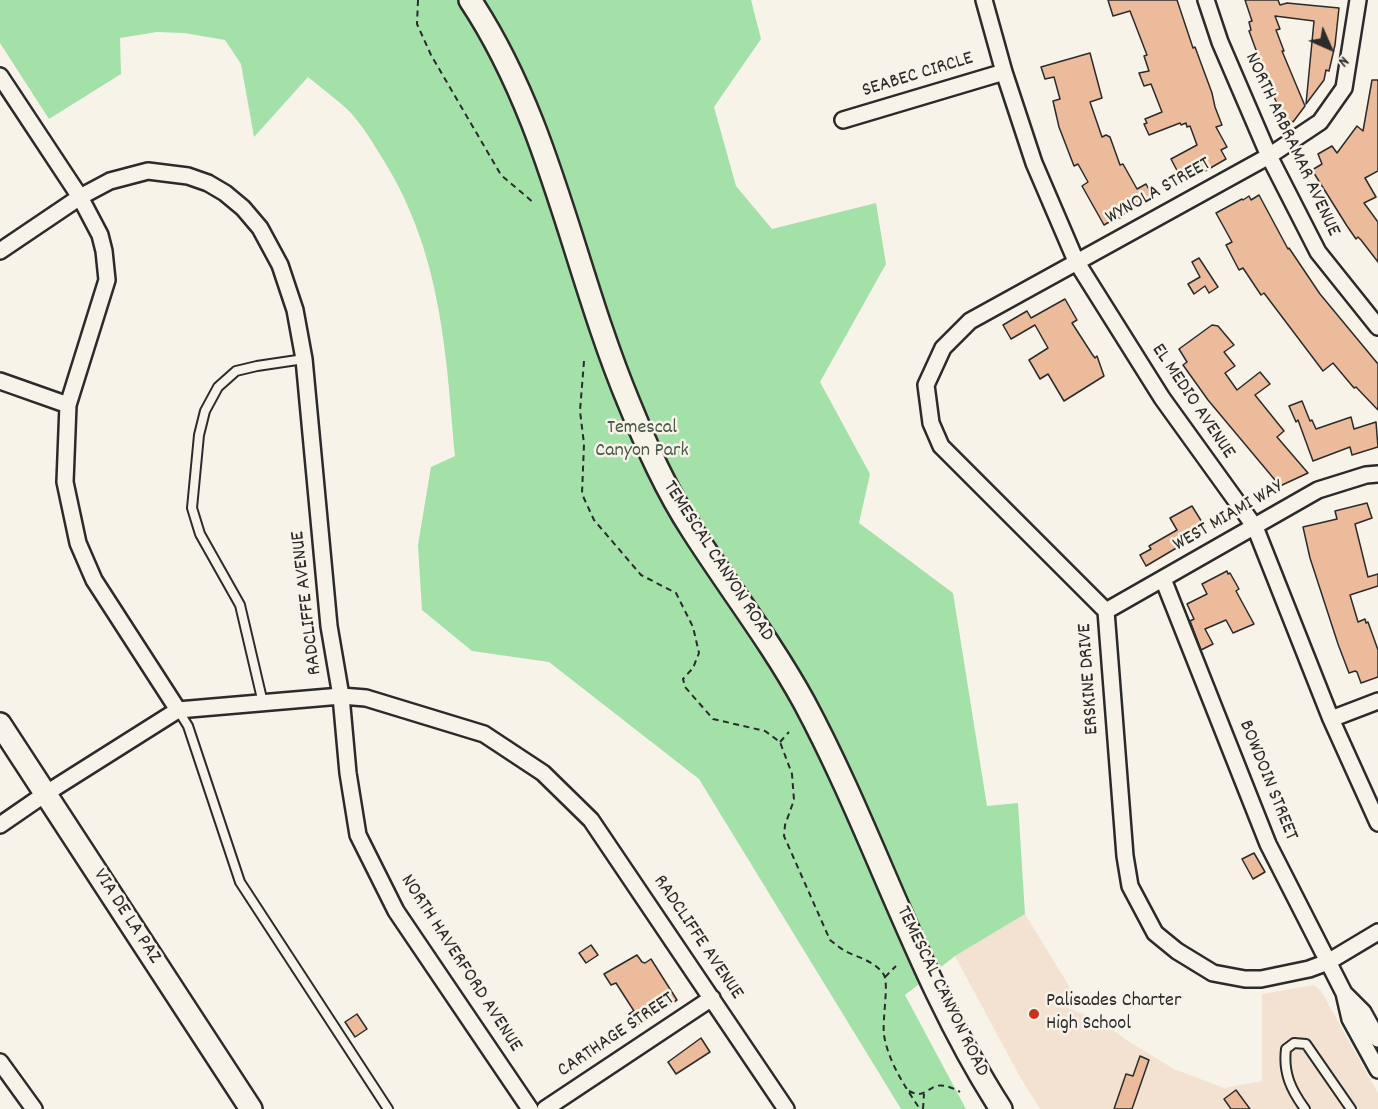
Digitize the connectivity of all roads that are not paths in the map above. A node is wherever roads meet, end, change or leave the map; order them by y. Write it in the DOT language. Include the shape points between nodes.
graph roads {
  1 [pos="470,0"];
  2 [pos="984,0"];
  3 [pos="1206,0"];
  4 [pos="1358,0"];
  5 [pos="1004,72"];
  6 [pos="0,76"];
  7 [pos="843,120"];
  8 [pos="1269,156"];
  9 [pos="80,197"];
  10 [pos="0,251"];
  11 [pos="1076,261"];
  12 [pos="1378,327"];
  13 [pos="304,359"];
  14 [pos="0,381"];
  15 [pos="927,385"];
  16 [pos="68,405"];
  17 [pos="1378,474"];
  18 [pos="1255,527"];
  19 [pos="1163,579"];
  20 [pos="1106,612"];
  21 [pos="341,696"];
  22 [pos="1378,701"];
  23 [pos="263,703"];
  24 [pos="178,710"];
  25 [pos="1331,719"];
  26 [pos="0,724"];
  27 [pos="45,794"];
  28 [pos="1378,823"];
  29 [pos="0,825"];
  30 [pos="1378,932"];
  31 [pos="1328,962"];
  32 [pos="1344,993"];
  33 [pos="712,998"];
  34 [pos="1378,1039"];
  35 [pos="0,1062"];
  36 [pos="1378,1070"];
  37 [pos="34,1109"];
  38 [pos="251,1109"];
  39 [pos="388,1109"];
  40 [pos="530,1109"];
  41 [pos="545,1109"];
  42 [pos="786,1109"];
  43 [pos="1001,1109"];
  44 [pos="1305,1109"];
  45 [pos="1351,1109"];
  1 -- 43 [label="main road, TEMESCAL CANYON ROAD" via="510,69 532,122 617,371 656,467 691,529 802,700 938,993"];
  2 -- 5 [label="street, EL MEDIO AVENUE"];
  3 -- 8 [label="street, NORTH ARBRAMAR AVENUE"];
  4 -- 8 [label="street, WYNOLA STREET" via="1344,88 1320,122"];
  5 -- 7 [label="street, SEABEC CIRCLE"];
  5 -- 11 [label="street, EL MEDIO AVENUE" via="1034,163"];
  6 -- 9 [label="street"];
  8 -- 11 [label="street, WYNOLA STREET"];
  8 -- 12 [label="street, NORTH ARBRAMAR AVENUE" via="1318,252"];
  9 -- 10 [label="street, RADCLIFFE AVENUE"];
  9 -- 13 [label="street, RADCLIFFE AVENUE" via="110,181 148,171 188,176 225,193 260,227 280,265 295,310"];
  9 -- 16 [label="street" via="100,235 107,280"];
  11 -- 15 [label="street, WYNOLA STREET" via="970,321 943,348"];
  11 -- 18 [label="street, EL MEDIO AVENUE" via="1162,398"];
  13 -- 21 [label="street, RADCLIFFE AVENUE" via="329,626"];
  13 -- 23 [label="lane" via="236,371 218,387 204,411 199,435 192,508 200,534 240,605"];
  14 -- 16 [label="street"];
  15 -- 20 [label="street, ERSKINE DRIVE" via="931,423 941,446"];
  16 -- 24 [label="street" via="65,482 78,543 94,580"];
  17 -- 18 [label="street, WEST MIAMI WAY" via="1318,490"];
  18 -- 19 [label="street, WEST MIAMI WAY"];
  18 -- 25 [label="street, EL MEDIO AVENUE"];
  19 -- 20 [label="street, WEST MIAMI WAY"];
  19 -- 31 [label="street, BOWDOIN STREET" via="1268,844"];
  20 -- 31 [label="street, ERSKINE DRIVE" via="1125,856 1130,886 1155,933 1213,973 1245,979 1262,979"];
  21 -- 23 [label="street"];
  21 -- 33 [label="street, RADCLIFFE AVENUE" via="366,698 484,734 543,773 591,820"];
  21 -- 40 [label="street, NORTH HAVERFORD AVENUE" via="358,835 396,911"];
  22 -- 25 [label="street"];
  23 -- 24 [label="street"];
  24 -- 27 [label="street"];
  24 -- 39 [label="lane" via="188,726 240,882"];
  25 -- 28 [label="street, EL MEDIO AVENUE"];
  26 -- 27 [label="main road, VIA DE LA PAZ"];
  27 -- 29 [label="street"];
  27 -- 38 [label="main road, VIA DE LA PAZ"];
  30 -- 31 [label="street, ERSKINE DRIVE"];
  31 -- 32 [label="street, BOWDOIN STREET"];
  32 -- 34 [label="street, BOWDOIN STREET" via="1363,1011"];
  32 -- 36 [label="street, BOWDOIN STREET" via="1350,1019"];
  33 -- 41 [label="street, CARTHAGE STREET"];
  33 -- 42 [label="street, RADCLIFFE AVENUE"];
  35 -- 37 [label="street"];
  44 -- 45 [label="lane" via="1291,1090 1284,1061 1286,1049 1294,1043 1306,1044"];
}
